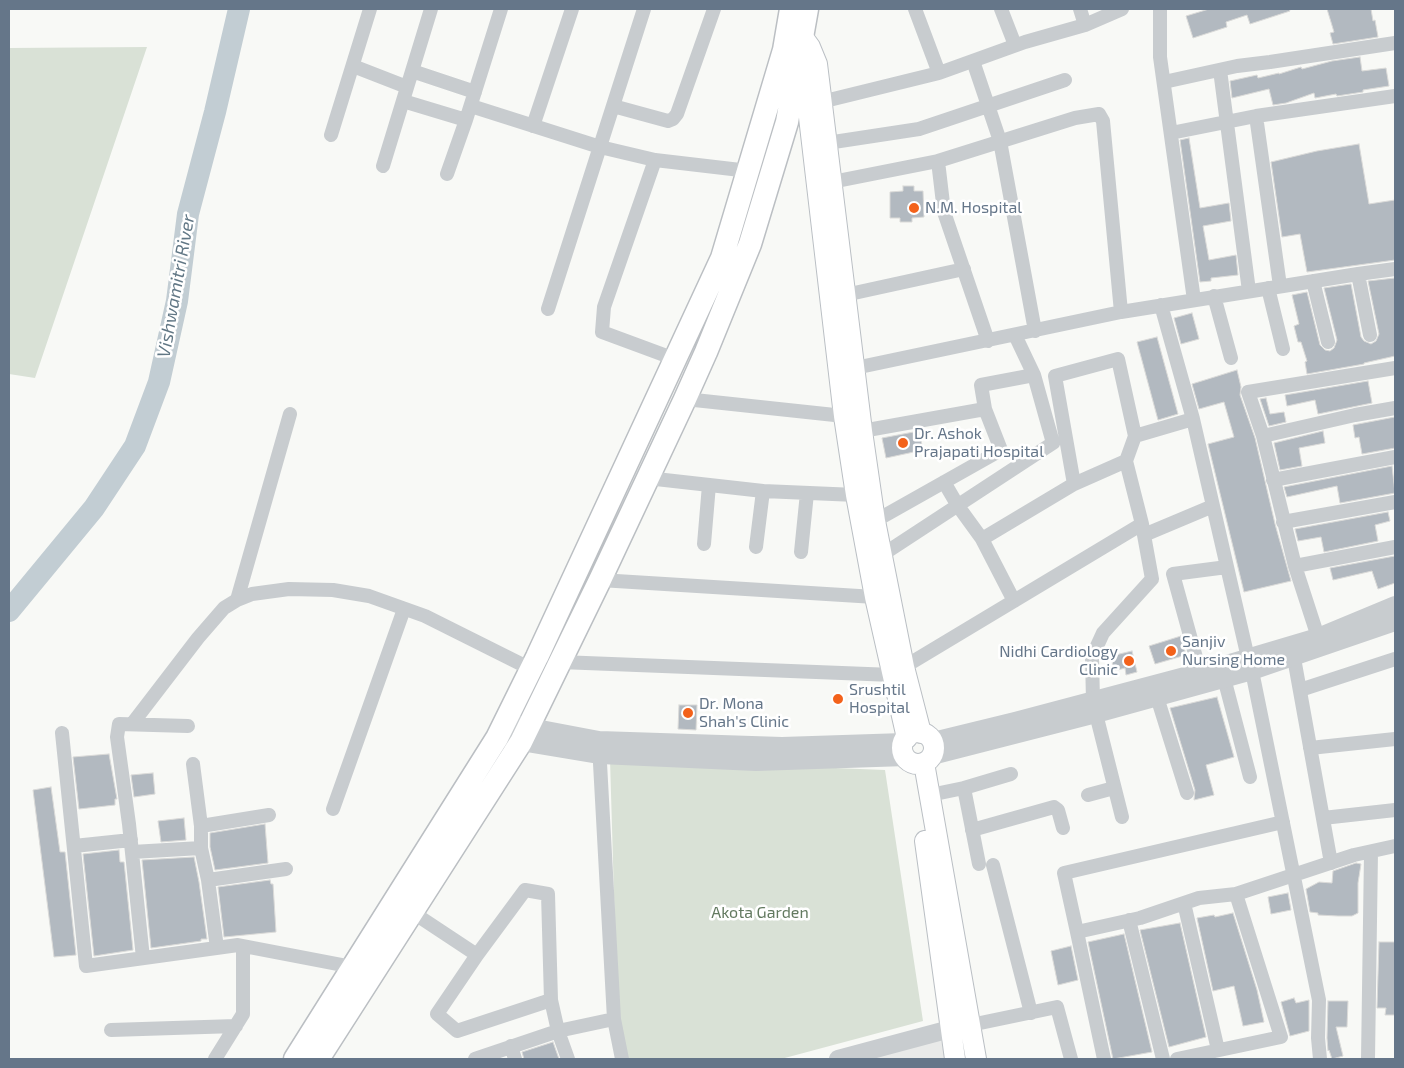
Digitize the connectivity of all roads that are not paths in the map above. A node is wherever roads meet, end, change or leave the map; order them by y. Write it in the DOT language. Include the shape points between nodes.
graph roads {
  1 [pos="370,9"];
  2 [pos="431,9"];
  3 [pos="501,9"];
  4 [pos="572,9"];
  5 [pos="644,9"];
  6 [pos="714,9"];
  7 [pos="915,9"];
  8 [pos="1000,9"];
  9 [pos="1080,9"];
  10 [pos="1122,9"];
  11 [pos="1160,9"];
  12 [pos="1085,24"];
  13 [pos="793,26"];
  14 [pos="1395,43"];
  15 [pos="1015,45"];
  16 [pos="974,61"];
  17 [pos="352,66"];
  18 [pos="1220,70"];
  19 [pos="412,71"];
  20 [pos="939,74"];
  21 [pos="1065,80"];
  22 [pos="1164,82"];
  23 [pos="407,87"];
  24 [pos="475,92"];
  25 [pos="1395,96"];
  26 [pos="403,101"];
  27 [pos="821,102"];
  28 [pos="471,106"];
  29 [pos="613,106"];
  30 [pos="989,106"];
  31 [pos="1256,116"];
  32 [pos="466,120"];
  33 [pos="1226,121"];
  34 [pos="533,126"];
  35 [pos="1171,133"];
  36 [pos="331,135"];
  37 [pos="1000,141"];
  38 [pos="827,143"];
  39 [pos="600,147"];
  40 [pos="655,160"];
  41 [pos="938,161"];
  42 [pos="383,166"];
  43 [pos="749,170"];
  44 [pos="447,174"];
  45 [pos="832,182"];
  46 [pos="964,269"];
  47 [pos="1395,269"];
  48 [pos="1358,274"];
  49 [pos="1313,281"];
  50 [pos="1274,287"];
  51 [pos="1249,292"];
  52 [pos="845,295"];
  53 [pos="1214,296"];
  54 [pos="1194,300"];
  55 [pos="1161,305"];
  56 [pos="548,309"];
  57 [pos="1121,312"];
  58 [pos="1035,330"];
  59 [pos="1015,335"];
  60 [pos="1370,335"];
  61 [pos="988,341"];
  62 [pos="1328,342"];
  63 [pos="1283,349"];
  64 [pos="1231,358"];
  65 [pos="675,359"];
  66 [pos="855,368"];
  67 [pos="1395,368"];
  68 [pos="1034,375"];
  69 [pos="685,399"];
  70 [pos="1395,408"];
  71 [pos="985,410"];
  72 [pos="290,414"];
  73 [pos="844,416"];
  74 [pos="1193,419"];
  75 [pos="862,431"];
  76 [pos="1135,436"];
  77 [pos="1262,436"];
  78 [pos="1395,458"];
  79 [pos="1126,461"];
  80 [pos="647,478"];
  81 [pos="1273,480"];
  82 [pos="944,482"];
  83 [pos="1074,484"];
  84 [pos="709,485"];
  85 [pos="762,490"];
  86 [pos="806,493"];
  87 [pos="856,496"];
  88 [pos="1395,502"];
  89 [pos="958,506"];
  90 [pos="1213,506"];
  91 [pos="875,521"];
  92 [pos="1284,522"];
  93 [pos="1143,530"];
  94 [pos="982,539"];
  95 [pos="704,544"];
  96 [pos="1395,547"];
  97 [pos="756,548"];
  98 [pos="801,552"];
  99 [pos="882,556"];
  100 [pos="1294,566"];
  101 [pos="1227,567"];
  102 [pos="600,580"];
  103 [pos="875,597"];
  104 [pos="237,600"];
  105 [pos="1014,601"];
  106 [pos="1395,606"];
  107 [pos="404,609"];
  108 [pos="1395,622"];
  109 [pos="1318,637"];
  110 [pos="1294,658"];
  111 [pos="1395,659"];
  112 [pos="560,662"];
  113 [pos="1250,664"];
  114 [pos="531,669"];
  115 [pos="898,671"];
  116 [pos="1200,672"];
  117 [pos="1224,678"];
  118 [pos="1300,690"];
  119 [pos="1157,697"];
  120 [pos="1095,708"];
  121 [pos="132,724"];
  122 [pos="188,726"];
  123 [pos="501,730"];
  124 [pos="62,732"];
  125 [pos="525,735"];
  126 [pos="1395,739"];
  127 [pos="600,747"];
  128 [pos="1310,748"];
  129 [pos="918,749"];
  130 [pos="193,764"];
  131 [pos="1011,774"];
  132 [pos="1250,777"];
  133 [pos="964,788"];
  134 [pos="1114,788"];
  135 [pos="1187,793"];
  136 [pos="930,795"];
  137 [pos="1088,795"];
  138 [pos="333,809"];
  139 [pos="1395,810"];
  140 [pos="269,815"];
  141 [pos="1122,817"];
  142 [pos="1323,818"];
  143 [pos="1283,822"];
  144 [pos="201,826"];
  145 [pos="1063,828"];
  146 [pos="972,830"];
  147 [pos="74,846"];
  148 [pos="131,846"];
  149 [pos="1395,846"];
  150 [pos="201,848"];
  151 [pos="1371,852"];
  152 [pos="1331,863"];
  153 [pos="979,864"];
  154 [pos="993,865"];
  155 [pos="286,868"];
  156 [pos="1294,874"];
  157 [pos="208,880"];
  158 [pos="1236,894"];
  159 [pos="1184,903"];
  160 [pos="412,912"];
  161 [pos="1129,920"];
  162 [pos="1077,932"];
  163 [pos="243,946"];
  164 [pos="217,948"];
  165 [pos="477,955"];
  166 [pos="143,958"];
  167 [pos="363,969"];
  168 [pos="551,1000"];
  169 [pos="1031,1013"];
  170 [pos="614,1019"];
  171 [pos="236,1026"];
  172 [pos="960,1027"];
  173 [pos="111,1030"];
  174 [pos="558,1031"];
  175 [pos="1218,1050"];
  176 [pos="513,1053"];
  177 [pos="215,1059"];
  178 [pos="296,1059"];
  179 [pos="318,1059"];
  180 [pos="475,1059"];
  181 [pos="568,1059"];
  182 [pos="622,1059"];
  183 [pos="838,1059"];
  184 [pos="955,1059"];
  185 [pos="976,1059"];
  186 [pos="1071,1059"];
  187 [pos="1104,1059"];
  188 [pos="1163,1059"];
  189 [pos="1178,1059"];
  190 [pos="1320,1059"];
  191 [pos="1368,1059"];
  1 -- 17 [label="street"];
  2 -- 19 [label="street"];
  3 -- 24 [label="street"];
  4 -- 34 [label="street"];
  5 -- 29 [label="street"];
  6 -- 29 [label="street" via="673,119 668,121"];
  7 -- 20 [label="street"];
  8 -- 15 [label="street"];
  9 -- 12 [label="street"];
  10 -- 12 [label="street"];
  11 -- 22 [label="street" via="1160,57"];
  12 -- 15 [label="street"];
  13 -- 27 [label="main road" via="810,48 817,64"];
  13 -- 43 [label="main road"];
  13 -- 69 [label="main road" via="787,122 750,244"];
  13 -- 73 [label="main road" via="807,100"];
  14 -- 18 [label="street"];
  15 -- 16 [label="street"];
  16 -- 20 [label="street"];
  16 -- 30 [label="street"];
  17 -- 23 [label="street"];
  17 -- 36 [label="street"];
  18 -- 22 [label="street"];
  18 -- 33 [label="street"];
  19 -- 23 [label="street"];
  19 -- 24 [label="street"];
  20 -- 27 [label="street"];
  21 -- 30 [label="street"];
  22 -- 35 [label="street"];
  23 -- 26 [label="street"];
  24 -- 28 [label="street"];
  25 -- 31 [label="street"];
  26 -- 32 [label="street"];
  26 -- 42 [label="street"];
  27 -- 38 [label="main road"];
  28 -- 32 [label="street"];
  28 -- 34 [label="street"];
  29 -- 39 [label="street"];
  30 -- 37 [label="street"];
  30 -- 38 [label="street" via="919,129"];
  31 -- 33 [label="street"];
  31 -- 50 [label="street"];
  32 -- 44 [label="street"];
  33 -- 35 [label="street"];
  33 -- 51 [label="street"];
  34 -- 39 [label="street"];
  35 -- 54 [label="street"];
  37 -- 41 [label="street"];
  37 -- 57 [label="street" via="1075,118 1100,114"];
  37 -- 58 [label="street"];
  38 -- 45 [label="main road"];
  39 -- 40 [label="street"];
  39 -- 56 [label="street"];
  40 -- 43 [label="street"];
  40 -- 65 [label="street" via="604,307 602,332"];
  41 -- 45 [label="street"];
  41 -- 46 [label="street" via="944,212"];
  43 -- 65 [label="main road" via="722,258"];
  45 -- 52 [label="main road"];
  46 -- 52 [label="street"];
  46 -- 61 [label="street"];
  47 -- 48 [label="street"];
  48 -- 49 [label="street"];
  48 -- 60 [label="street"];
  49 -- 50 [label="street"];
  49 -- 62 [label="street"];
  50 -- 51 [label="street"];
  50 -- 63 [label="street"];
  51 -- 53 [label="street"];
  52 -- 66 [label="main road"];
  53 -- 54 [label="street"];
  53 -- 64 [label="street"];
  54 -- 55 [label="street"];
  55 -- 57 [label="street"];
  55 -- 74 [label="street"];
  57 -- 58 [label="street"];
  58 -- 59 [label="street"];
  59 -- 61 [label="street"];
  59 -- 68 [label="street"];
  61 -- 66 [label="street"];
  65 -- 114 [label="main road"];
  66 -- 75 [label="main road"];
  67 -- 77 [label="street" via="1248,392"];
  68 -- 71 [label="street" via="981,385"];
  68 -- 89 [label="street" via="1054,443"];
  69 -- 73 [label="street"];
  69 -- 80 [label="main road"];
  70 -- 77 [label="street"];
  71 -- 75 [label="street"];
  71 -- 82 [label="street" via="1001,450"];
  72 -- 104 [label="street"];
  73 -- 87 [label="main road"];
  74 -- 76 [label="street"];
  74 -- 90 [label="street"];
  75 -- 91 [label="main road"];
  76 -- 79 [label="street"];
  76 -- 83 [label="street" via="1118,359 1055,376"];
  77 -- 81 [label="street"];
  78 -- 81 [label="street"];
  79 -- 83 [label="street"];
  79 -- 93 [label="street"];
  80 -- 84 [label="street"];
  80 -- 102 [label="main road"];
  81 -- 92 [label="street"];
  82 -- 89 [label="street"];
  82 -- 91 [label="street"];
  83 -- 94 [label="street"];
  84 -- 85 [label="street"];
  84 -- 95 [label="street"];
  85 -- 86 [label="street"];
  85 -- 97 [label="street"];
  86 -- 87 [label="street"];
  86 -- 98 [label="street"];
  87 -- 103 [label="main road"];
  88 -- 92 [label="street"];
  89 -- 94 [label="street"];
  89 -- 99 [label="street"];
  90 -- 93 [label="street"];
  90 -- 101 [label="street"];
  91 -- 99 [label="main road"];
  92 -- 100 [label="street"];
  93 -- 105 [label="street"];
  93 -- 120 [label="street" via="1152,579 1103,633 1092,657"];
  94 -- 105 [label="street"];
  96 -- 100 [label="street"];
  99 -- 115 [label="main road"];
  100 -- 109 [label="street"];
  101 -- 113 [label="street"];
  101 -- 116 [label="street" via="1173,574"];
  102 -- 103 [label="street"];
  102 -- 112 [label="main road"];
  103 -- 115 [label="main road"];
  104 -- 107 [label="street" via="252,594 288,589 333,590 369,596"];
  104 -- 121 [label="street" via="224,608 198,638"];
  105 -- 115 [label="street"];
  106 -- 109 [label="street"];
  107 -- 114 [label="street" via="425,616"];
  107 -- 138 [label="street"];
  108 -- 110 [label="street"];
  109 -- 113 [label="street"];
  110 -- 113 [label="street"];
  110 -- 118 [label="street"];
  111 -- 118 [label="street"];
  112 -- 115 [label="street"];
  112 -- 125 [label="main road"];
  113 -- 116 [label="street"];
  113 -- 117 [label="street"];
  113 -- 143 [label="street"];
  114 -- 123 [label="main road"];
  115 -- 129 [label="main road"];
  116 -- 120 [label="street"];
  117 -- 119 [label="street"];
  117 -- 132 [label="street"];
  118 -- 128 [label="street"];
  119 -- 120 [label="street"];
  119 -- 135 [label="street"];
  120 -- 129 [label="street"];
  120 -- 134 [label="street"];
  121 -- 122 [label="street"];
  121 -- 148 [label="street" via="119,724 117,738"];
  123 -- 125 [label="street"];
  123 -- 167 [label="main road"];
  124 -- 147 [label="street"];
  125 -- 127 [label="street"];
  125 -- 160 [label="main road"];
  126 -- 128 [label="street"];
  127 -- 129 [label="street" via="737,753 769,762"];
  127 -- 170 [label="street"];
  128 -- 142 [label="street"];
  129 -- 136 [label="main road"];
  129 -- 172 [label="main road"];
  130 -- 144 [label="street"];
  131 -- 133 [label="street"];
  133 -- 136 [label="street"];
  133 -- 146 [label="street"];
  134 -- 137 [label="street"];
  134 -- 141 [label="street"];
  136 -- 172 [label="main road"];
  139 -- 142 [label="street"];
  140 -- 144 [label="street"];
  142 -- 152 [label="street"];
  143 -- 156 [label="street"];
  143 -- 162 [label="street" via="1064,874"];
  144 -- 150 [label="street"];
  145 -- 146 [label="street" via="1054,806"];
  146 -- 153 [label="street"];
  147 -- 148 [label="street"];
  147 -- 166 [label="street" via="86,966"];
  148 -- 150 [label="street"];
  148 -- 166 [label="street"];
  149 -- 151 [label="street"];
  150 -- 157 [label="street"];
  151 -- 152 [label="street"];
  151 -- 191 [label="street"];
  152 -- 156 [label="street"];
  154 -- 169 [label="street"];
  155 -- 157 [label="street"];
  156 -- 158 [label="street"];
  156 -- 190 [label="street" via="1319,1000"];
  157 -- 164 [label="street"];
  158 -- 159 [label="street"];
  158 -- 175 [label="street" via="1281,1037"];
  159 -- 161 [label="street"];
  159 -- 175 [label="street"];
  160 -- 165 [label="street"];
  160 -- 167 [label="main road"];
  161 -- 162 [label="street"];
  161 -- 188 [label="street"];
  162 -- 187 [label="street"];
  163 -- 164 [label="street"];
  163 -- 167 [label="street"];
  163 -- 171 [label="street" via="243,1014"];
  164 -- 166 [label="street"];
  165 -- 168 [label="street" via="437,1014 457,1031"];
  165 -- 168 [label="street" via="525,890 548,894"];
  167 -- 178 [label="main road"];
  167 -- 179 [label="main road"];
  168 -- 174 [label="street"];
  169 -- 172 [label="street"];
  169 -- 186 [label="street" via="1057,1007"];
  170 -- 174 [label="street"];
  170 -- 182 [label="street"];
  171 -- 173 [label="street"];
  171 -- 177 [label="street"];
  172 -- 183 [label="street"];
  172 -- 184 [label="main road"];
  172 -- 185 [label="main road"];
  174 -- 176 [label="street"];
  174 -- 181 [label="street"];
  175 -- 189 [label="street"];
  176 -- 180 [label="street"];
}
